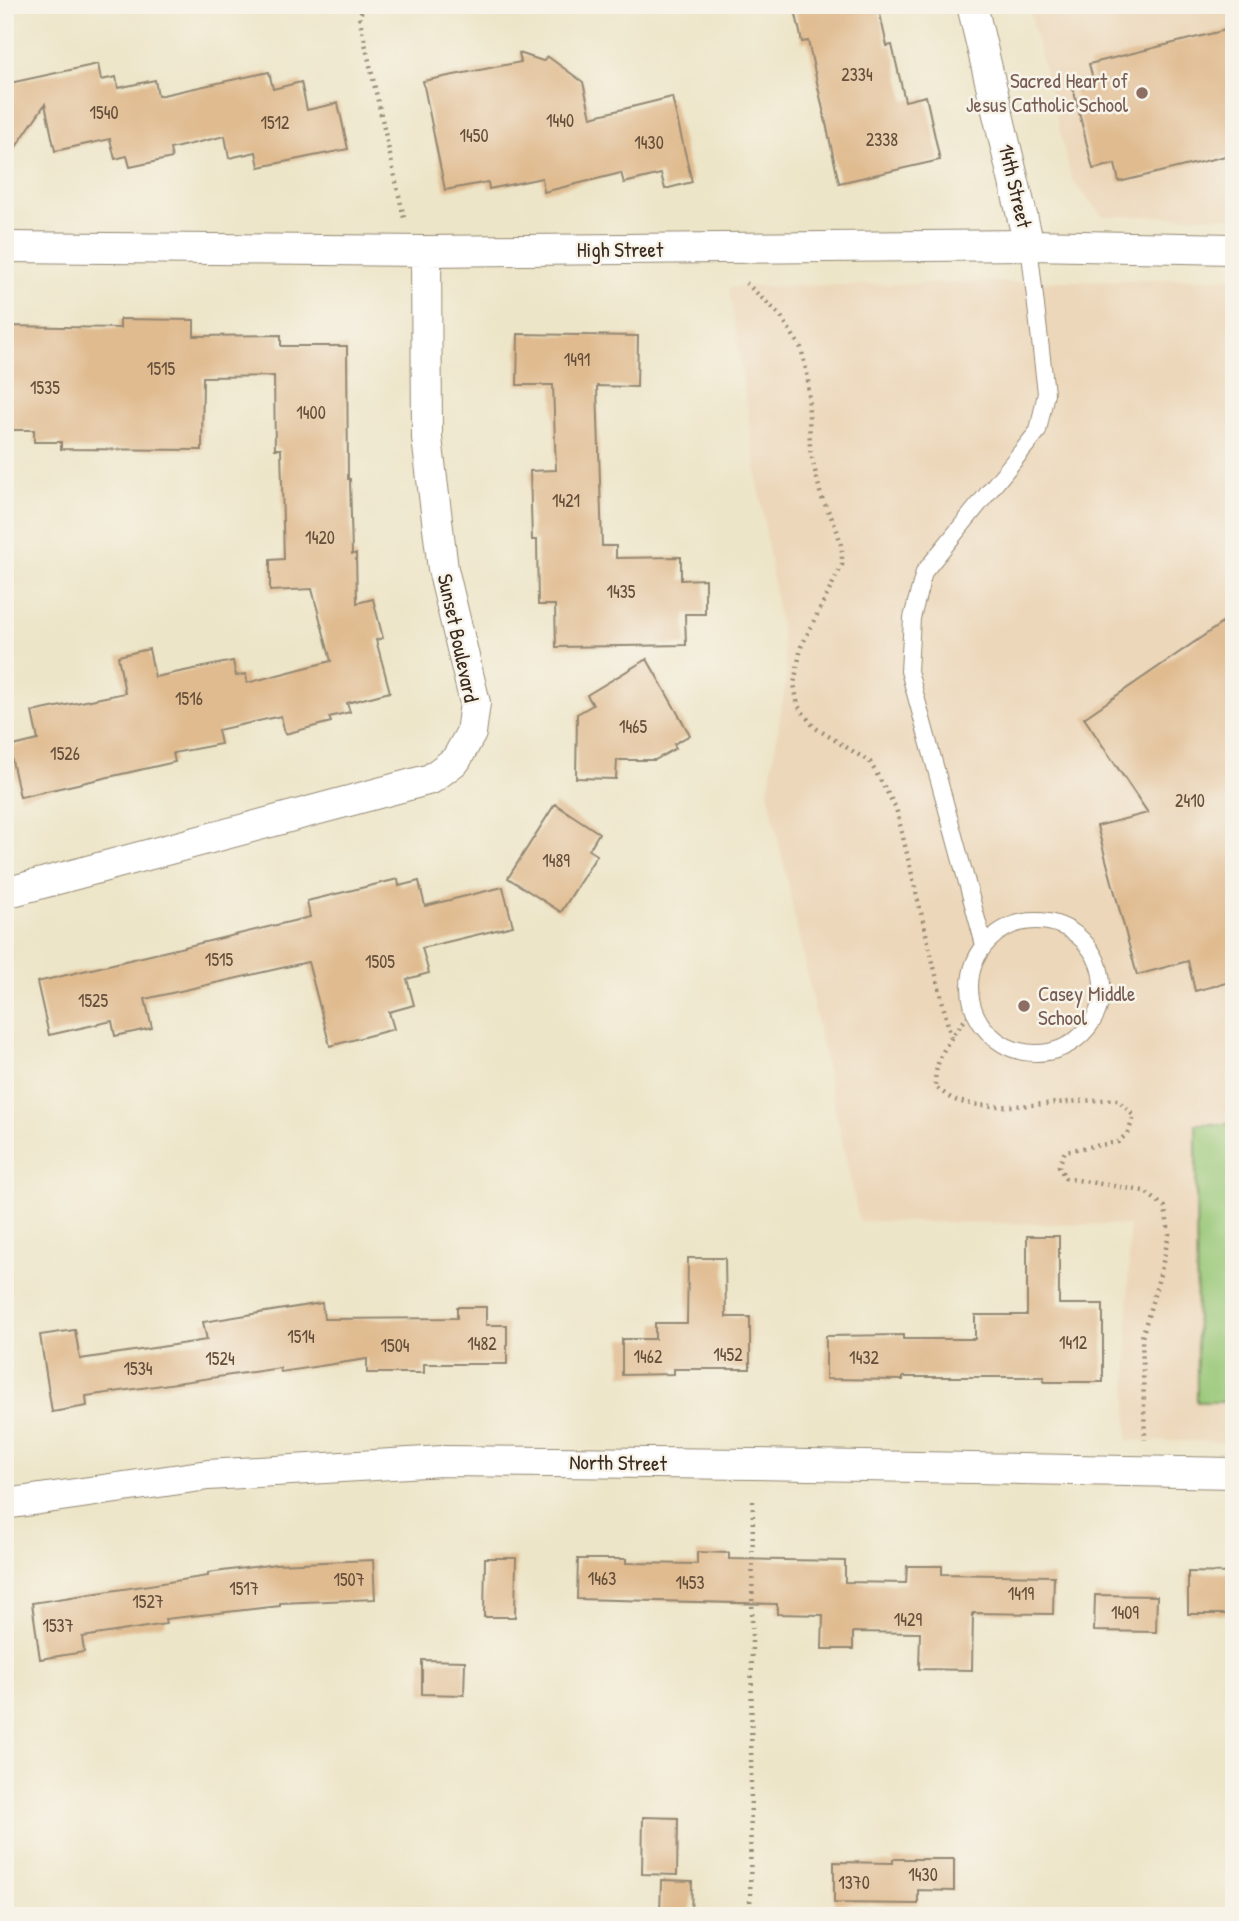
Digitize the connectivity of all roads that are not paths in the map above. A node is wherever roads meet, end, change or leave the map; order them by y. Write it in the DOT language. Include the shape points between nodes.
graph roads {
  1 [pos="972,5"];
  2 [pos="1029,245"];
  3 [pos="5,247"];
  4 [pos="1234,249"];
  5 [pos="415,250"];
  6 [pos="5,893"];
  7 [pos="984,945"];
  8 [pos="1234,1473"];
  9 [pos="5,1504"];
  1 -- 2 [label="street, 14th Street"];
  2 -- 4 [label="street, High Street"];
  2 -- 5 [label="street, High Street"];
  2 -- 7 [label="lane" via="1046,393 1038,431 924,572 912,618 909,671"];
  3 -- 5 [label="street, High Street"];
  5 -- 6 [label="street, Sunset Boulevard" via="429,452 443,569 475,703 471,733 456,760 431,779"];
  7 -- 7 [label="lane" via="999,931 1038,920 1076,933 1091,948 1103,987 1087,1030 1069,1044 1047,1052 1024,1052 1003,1045 985,1030 973,1010 969,988 973,965"];
  8 -- 9 [label="street, North Street" via="442,1461 208,1475"];
}
